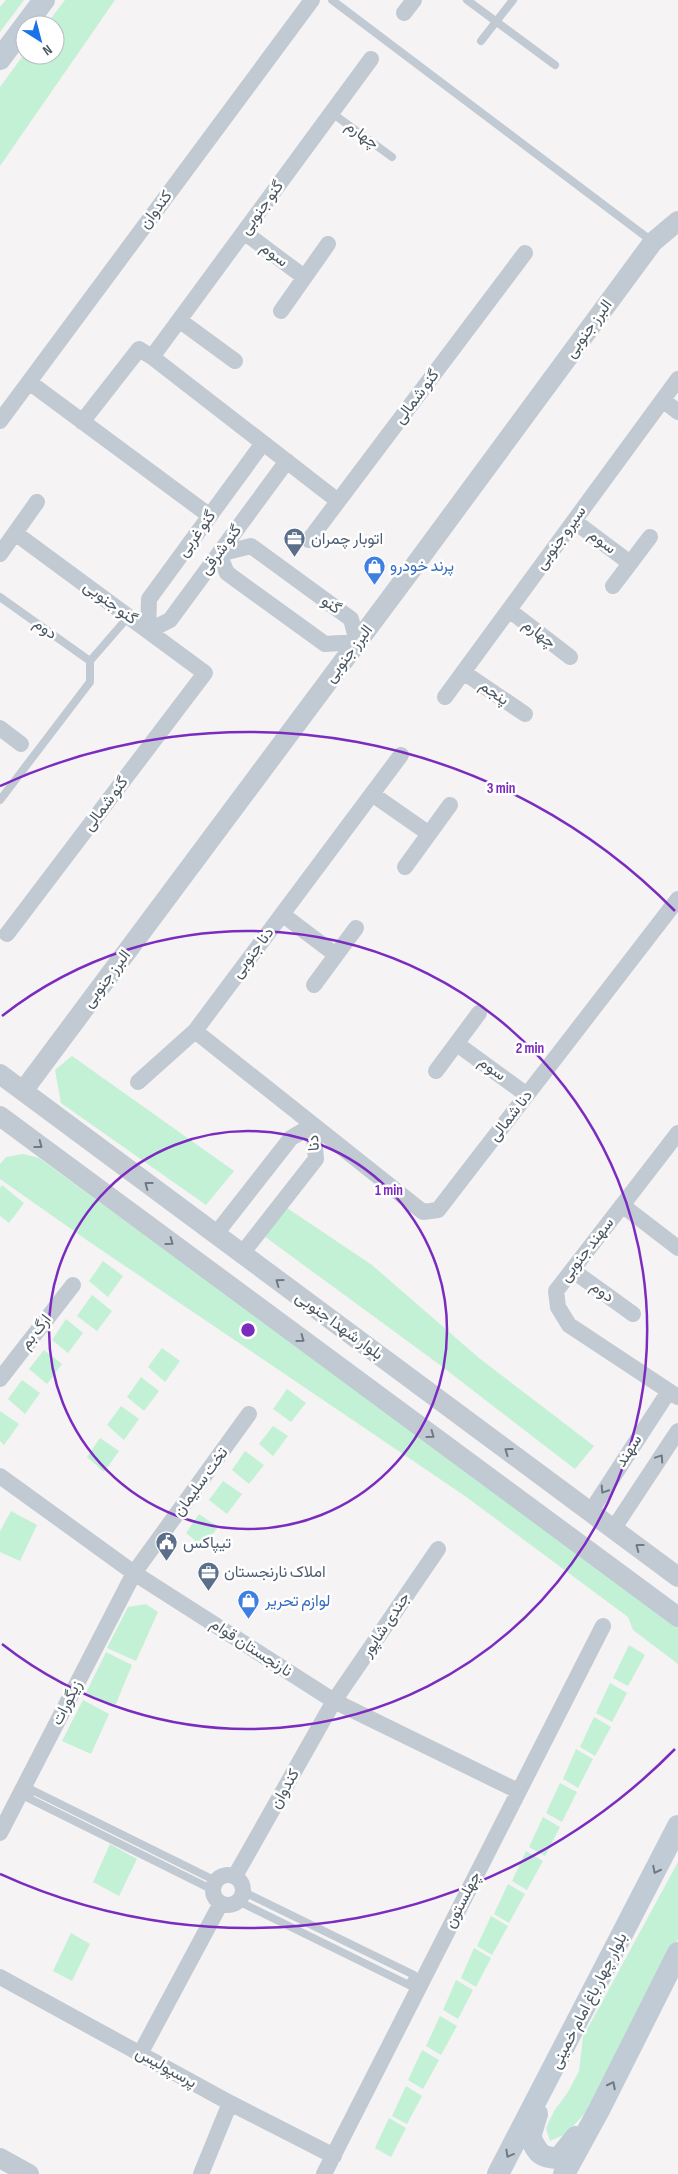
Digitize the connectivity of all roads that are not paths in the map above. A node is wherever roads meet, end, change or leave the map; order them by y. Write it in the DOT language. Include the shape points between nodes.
graph roads {
  1 [pos="44,0"];
  2 [pos="312,0"];
  3 [pos="332,0"];
  4 [pos="414,0"];
  5 [pos="467,0"];
  6 [pos="513,0"];
  7 [pos="404,13"];
  8 [pos="496,22"];
  9 [pos="481,41"];
  10 [pos="0,59"];
  11 [pos="371,59"];
  12 [pos="555,64"];
  13 [pos="332,113"];
  14 [pos="392,157"];
  15 [pos="678,221"];
  16 [pos="244,232"];
  17 [pos="653,242"];
  18 [pos="328,244"];
  19 [pos="525,253"];
  20 [pos="304,277"];
  21 [pos="281,311"];
  22 [pos="179,320"];
  23 [pos="152,357"];
  24 [pos="234,361"];
  25 [pos="678,380"];
  26 [pos="29,382"];
  27 [pos="663,400"];
  28 [pos="678,412"];
  29 [pos="0,421"];
  30 [pos="82,422"];
  31 [pos="264,443"];
  32 [pos="287,461"];
  33 [pos="338,501"];
  34 [pos="37,502"];
  35 [pos="210,516"];
  36 [pos="574,521"];
  37 [pos="15,533"];
  38 [pos="650,537"];
  39 [pos="309,540"];
  40 [pos="0,554"];
  41 [pos="218,554"];
  42 [pos="630,562"];
  43 [pos="613,586"];
  44 [pos="0,597"];
  45 [pos="509,610"];
  46 [pos="129,616"];
  47 [pos="148,631"];
  48 [pos="357,642"];
  49 [pos="570,657"];
  50 [pos="90,661"];
  51 [pos="463,672"];
  52 [pos="205,673"];
  53 [pos="445,697"];
  54 [pos="525,714"];
  55 [pos="0,728"];
  56 [pos="21,744"];
  57 [pos="401,755"];
  58 [pos="372,794"];
  59 [pos="0,800"];
  60 [pos="450,805"];
  61 [pos="428,833"];
  62 [pos="405,867"];
  63 [pos="678,899"];
  64 [pos="282,914"];
  65 [pos="356,928"];
  66 [pos="8,934"];
  67 [pos="336,955"];
  68 [pos="314,985"];
  69 [pos="479,1013"];
  70 [pos="195,1031"];
  71 [pos="457,1044"];
  72 [pos="436,1072"];
  73 [pos="0,1074"];
  74 [pos="138,1082"];
  75 [pos="23,1091"];
  76 [pos="527,1095"];
  77 [pos="1,1120"];
  78 [pos="313,1125"];
  79 [pos="678,1133"];
  80 [pos="622,1205"];
  81 [pos="215,1235"];
  82 [pos="678,1248"];
  83 [pos="241,1254"];
  84 [pos="572,1270"];
  85 [pos="73,1285"];
  86 [pos="633,1314"];
  87 [pos="0,1379"];
  88 [pos="674,1394"];
  89 [pos="249,1414"];
  90 [pos="678,1431"];
  91 [pos="0,1476"];
  92 [pos="590,1511"];
  93 [pos="614,1528"];
  94 [pos="438,1549"];
  95 [pos="134,1573"];
  96 [pos="678,1576"];
  97 [pos="678,1617"];
  98 [pos="603,1626"];
  99 [pos="334,1701"];
  100 [pos="518,1791"];
  101 [pos="678,1826"];
  102 [pos="0,1833"];
  103 [pos="238,1889"];
  104 [pos="216,1891"];
  105 [pos="678,1953"];
  106 [pos="0,1977"];
  107 [pos="140,2054"];
  108 [pos="548,2080"];
  109 [pos="230,2103"];
  110 [pos="600,2110"];
  111 [pos="334,2156"];
  112 [pos="0,2158"];
  113 [pos="29,2174"];
  114 [pos="201,2174"];
  115 [pos="324,2174"];
  116 [pos="498,2174"];
  117 [pos="564,2174"];
  1 -- 10 [label="main road"];
  2 -- 26 [label="street, کندوان"];
  3 -- 17 [label="lane"];
  4 -- 7 [label="street"];
  5 -- 8 [label="lane"];
  6 -- 8 [label="lane"];
  8 -- 9 [label="lane"];
  8 -- 12 [label="lane"];
  11 -- 13 [label="street, گنو جنوبی"];
  13 -- 14 [label="lane, چهارم"];
  13 -- 16 [label="street, گنو جنوبی"];
  15 -- 17 [label="street, البرز جنوبی"];
  16 -- 20 [label="street, سوم"];
  16 -- 22 [label="street, گنو جنوبی"];
  17 -- 48 [label="street, البرز جنوبی"];
  18 -- 20 [label="street"];
  19 -- 33 [label="street, گنو شمالی"];
  20 -- 21 [label="street"];
  22 -- 23 [label="street, گنو جنوبی"];
  22 -- 24 [label="street"];
  23 -- 30 [label="street" via="139,349"];
  23 -- 31 [label="street"];
  25 -- 27 [label="street, سیرو جنوبی"];
  26 -- 29 [label="street, کندوان"];
  26 -- 30 [label="street"];
  27 -- 28 [label="street"];
  27 -- 36 [label="street, سیرو جنوبی"];
  30 -- 35 [label="street"];
  31 -- 32 [label="street"];
  31 -- 35 [label="street, گنو غربی"];
  32 -- 33 [label="street"];
  32 -- 41 [label="street, گنو شرقی"];
  33 -- 39 [label="street, گنو شمالی"];
  34 -- 37 [label="street"];
  35 -- 47 [label="street, گنو غربی" via="149,599"];
  36 -- 42 [label="street, سوم"];
  36 -- 45 [label="street, سیرو جنوبی"];
  37 -- 40 [label="street"];
  37 -- 46 [label="street, گنو جنوبی"];
  38 -- 42 [label="street"];
  41 -- 47 [label="street, گنو شرقی" via="170,620"];
  41 -- 48 [label="street" via="227,573 325,644"];
  41 -- 48 [label="street, گنو" via="251,546 351,619"];
  42 -- 43 [label="street"];
  44 -- 50 [label="lane, دوم"];
  45 -- 49 [label="street, چهارم"];
  45 -- 51 [label="street, سیرو جنوبی"];
  46 -- 47 [label="street, گنو جنوبی"];
  46 -- 50 [label="lane"];
  47 -- 52 [label="street, گنو جنوبی"];
  48 -- 75 [label="street, البرز جنوبی"];
  50 -- 59 [label="lane" via="90,682"];
  51 -- 53 [label="street, سیرو جنوبی"];
  51 -- 54 [label="street, پنجم"];
  52 -- 66 [label="street, گنو شمالی"];
  55 -- 56 [label="street"];
  57 -- 58 [label="street, دنا جنوبی"];
  58 -- 61 [label="street"];
  58 -- 64 [label="street, دنا جنوبی"];
  60 -- 61 [label="street"];
  61 -- 62 [label="street"];
  63 -- 76 [label="street, دنا شمالی"];
  64 -- 67 [label="street"];
  64 -- 70 [label="street, دنا جنوبی"];
  65 -- 67 [label="street"];
  67 -- 68 [label="street"];
  69 -- 71 [label="street"];
  70 -- 74 [label="street, دنا جنوبی"];
  70 -- 78 [label="street"];
  71 -- 72 [label="street"];
  71 -- 76 [label="street, سوم"];
  73 -- 75 [label="street, بلوار شهدا جنوبی"];
  81 -- 75 [label="street, بلوار شهدا جنوبی, one-way"];
  76 -- 78 [label="street, دنا شمالی" via="438,1210 423,1212"];
  77 -- 97 [label="street, بلوار شهدا جنوبی, one-way"];
  78 -- 81 [label="street, دنا" via="290,1138"];
  78 -- 83 [label="street, دنا" via="316,1159"];
  79 -- 80 [label="street, سهند جنوبی"];
  80 -- 82 [label="street"];
  80 -- 84 [label="street, سهند جنوبی"];
  81 -- 83 [label="street, بلوار شهدا جنوبی"];
  92 -- 83 [label="street, بلوار شهدا جنوبی, one-way"];
  84 -- 86 [label="street, دوم"];
  84 -- 88 [label="street, سهند جنوبی" via="556,1291 558,1307 569,1325"];
  85 -- 87 [label="street, ارگ بم"];
  88 -- 92 [label="street, سهند, one-way"];
  89 -- 95 [label="street, تخت سلیمان"];
  93 -- 90 [label="street, سهند, one-way"];
  91 -- 95 [label="street, نارنجستان قوام"];
  92 -- 93 [label="street, بلوار شهدا جنوبی"];
  96 -- 93 [label="street, بلوار شهدا جنوبی, one-way"];
  94 -- 99 [label="street, جندی شاپور"];
  95 -- 99 [label="street, نارنجستان قوام"];
  95 -- 102 [label="street, زیگورات"];
  98 -- 100 [label="street, چهلستون"];
  99 -- 100 [label="street, نارنجستان قوام"];
  99 -- 103 [label="street, کندوان"];
  100 -- 111 [label="street, چهلستون"];
  101 -- 108 [label="main road, بلوار چهار باغ امام خمینی, one-way"];
  103 -- 103 [label="lane" via="409,1985 414,1975"];
  103 -- 104 [label="street" via="231,1904"];
  103 -- 104 [label="street" via="226,1875"];
  104 -- 104 [label="lane" via="32,1790 28,1798"];
  104 -- 107 [label="street"];
  110 -- 105 [label="main road, one-way"];
  106 -- 107 [label="street, پرسپولیس"];
  107 -- 109 [label="street, پرسپولیس"];
  108 -- 110 [label="main road" via="530,2137 537,2152 546,2158 559,2158"];
  108 -- 116 [label="main road, بلوار چهار باغ امام خمینی, one-way"];
  109 -- 111 [label="street, پرسپولیس"];
  109 -- 114 [label="street"];
  110 -- 117 [label="main road"];
  111 -- 115 [label="street, چهلستون"];
  112 -- 113 [label="street"];
}
